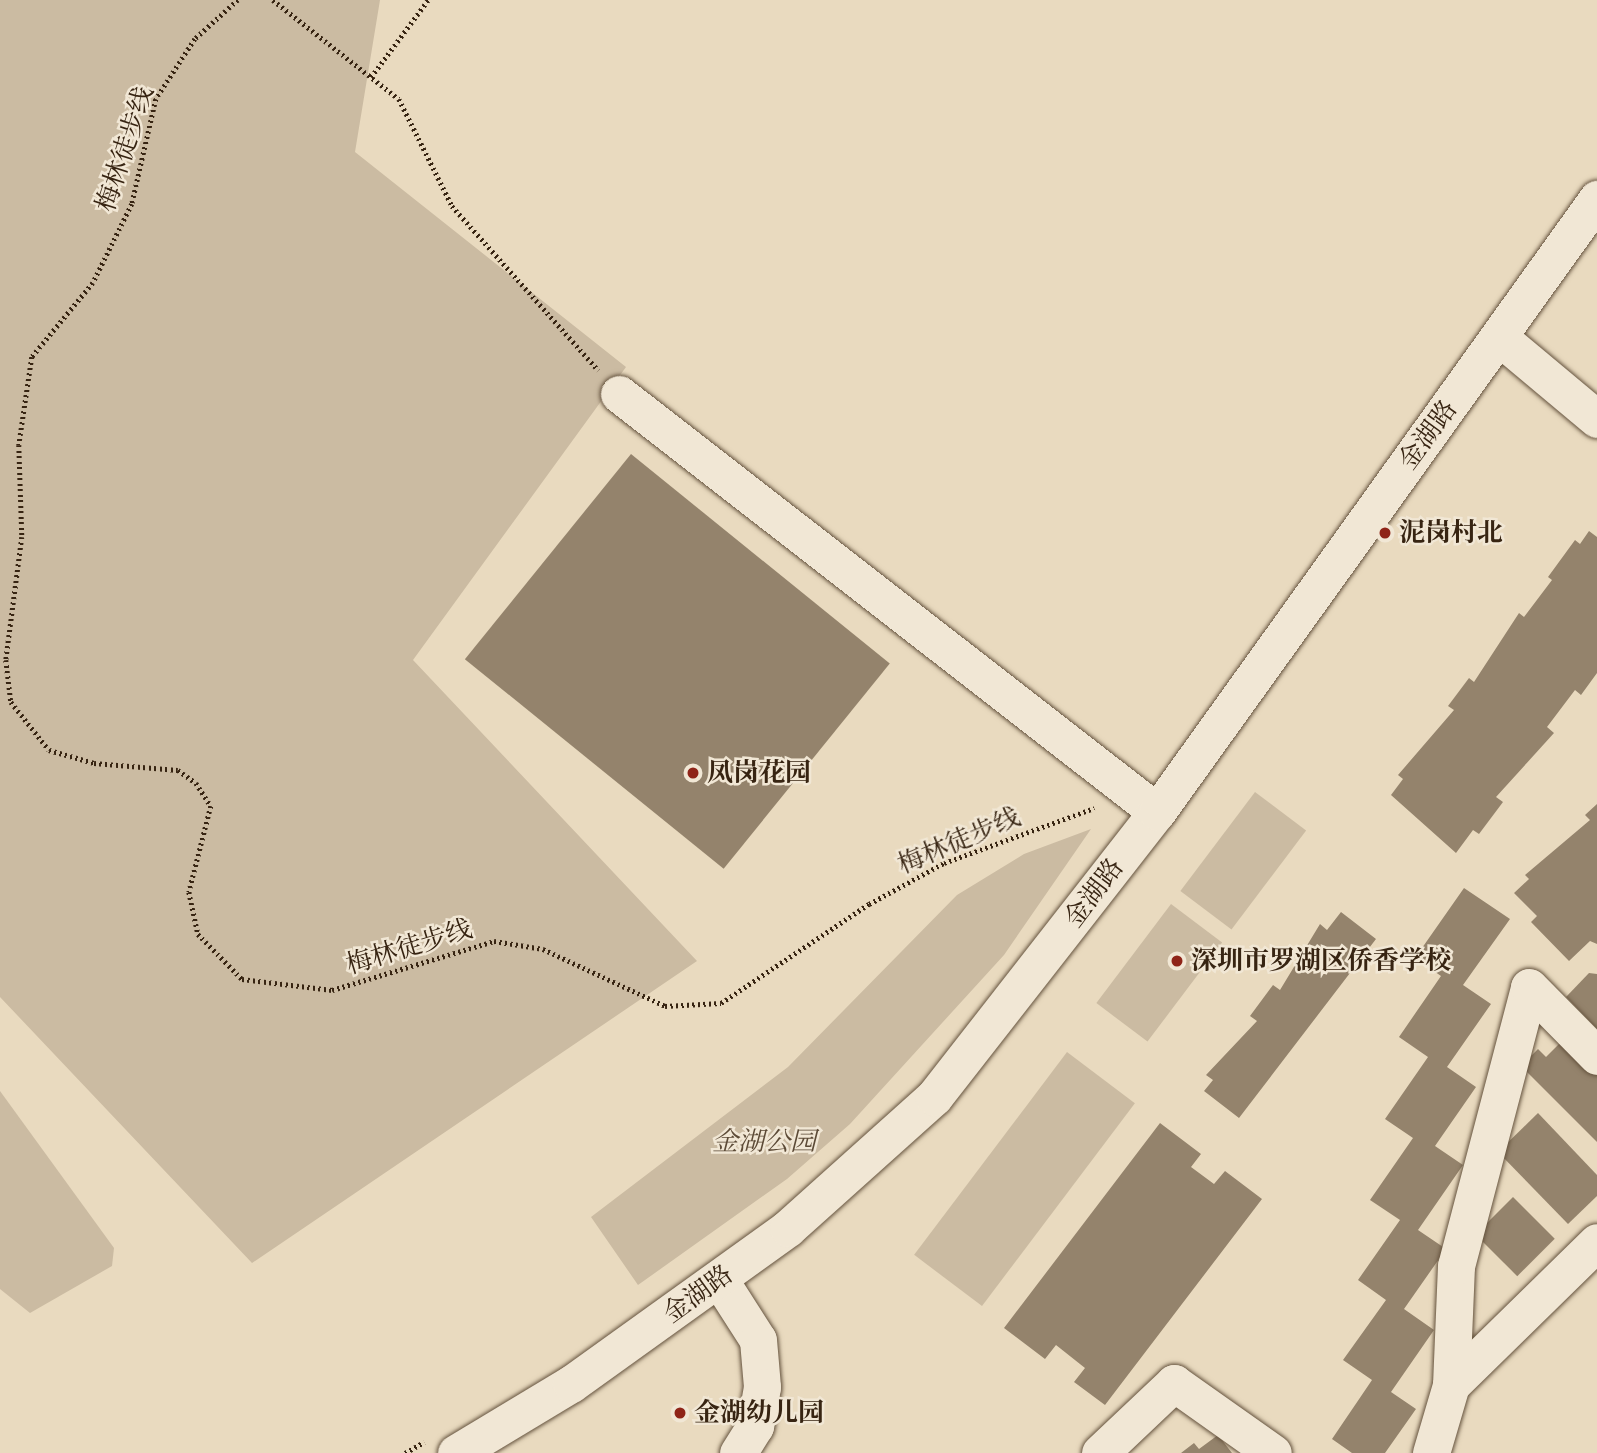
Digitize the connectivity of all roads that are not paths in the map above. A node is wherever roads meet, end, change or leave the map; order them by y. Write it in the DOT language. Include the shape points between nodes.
graph roads {
  1 [pos="1597,199"];
  2 [pos="1499,337"];
  3 [pos="620,394"];
  4 [pos="1597,419"];
  5 [pos="1157,812"];
  6 [pos="1597,1056"];
  7 [pos="1597,1242"];
  8 [pos="708,1287"];
  9 [pos="1451,1385"];
  10 [pos="456,1453"];
  11 [pos="712,1453"];
  12 [pos="738,1453"];
  13 [pos="1100,1453"];
  14 [pos="1273,1453"];
  15 [pos="1431,1453"];
  1 -- 2 [label="street, 金湖路"];
  2 -- 4 [label="street"];
  2 -- 5 [label="street, 金湖路"];
  3 -- 5 [label="street"];
  5 -- 8 [label="street, 金湖路" via="934,1097 836,1189"];
  6 -- 9 [label="street" via="1530,987 1457,1266"];
  7 -- 9 [label="street"];
  8 -- 10 [label="street, 金湖路" via="571,1384"];
  8 -- 11 [label="street" via="737,1350 739,1373 734,1419"];
  8 -- 12 [label="street" via="758,1340 762,1387 755,1426"];
  9 -- 15 [label="street"];
  13 -- 14 [label="street" via="1174,1383"];
}
